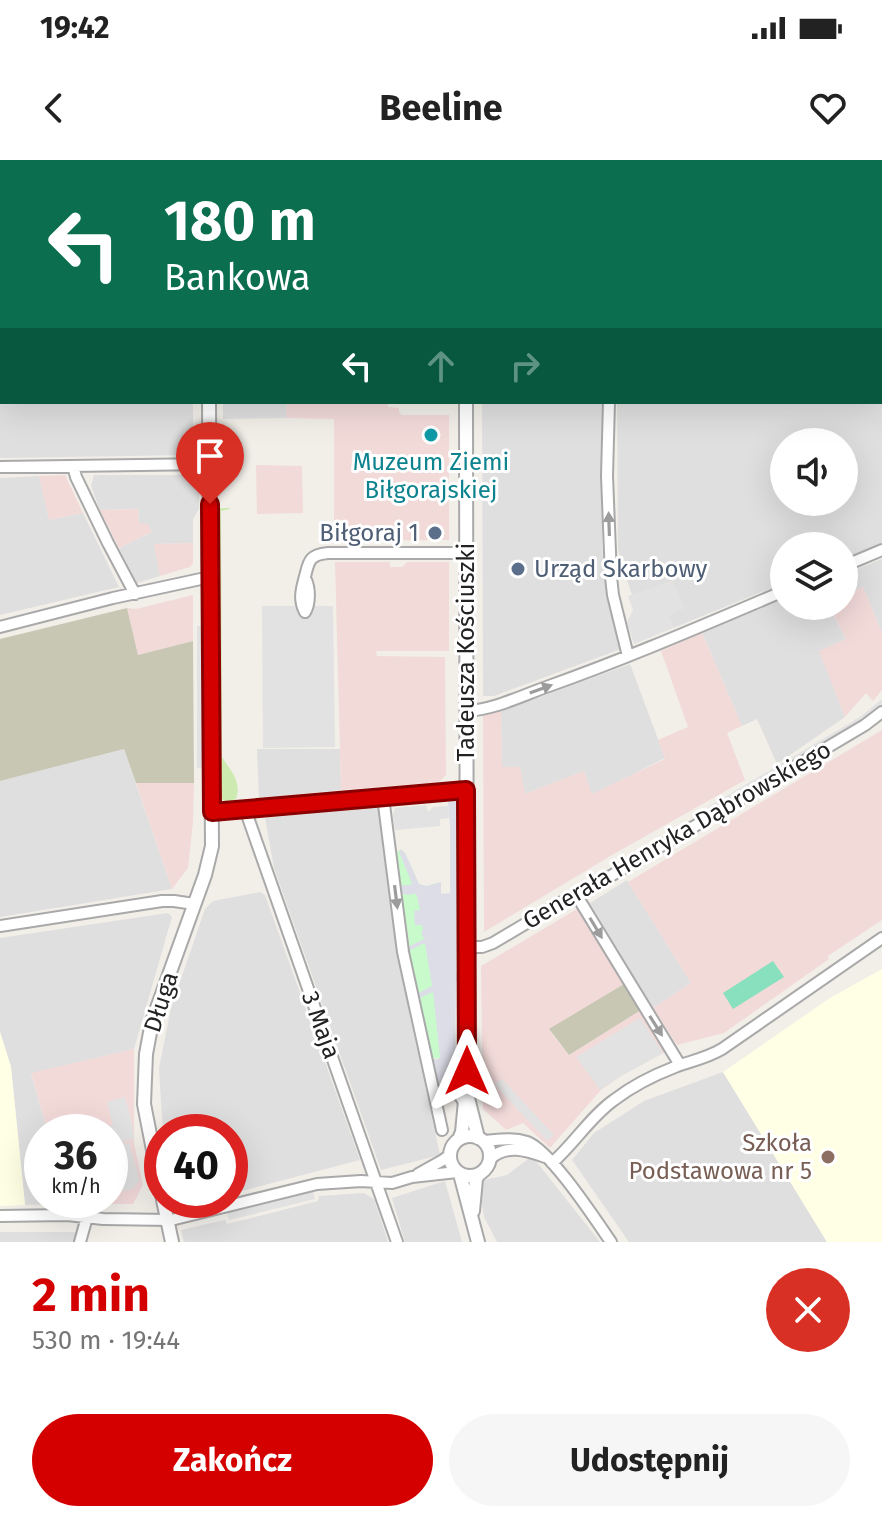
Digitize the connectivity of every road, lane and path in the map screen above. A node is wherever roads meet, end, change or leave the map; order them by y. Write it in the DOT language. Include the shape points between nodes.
graph roads {
  1 [pos="209,404"];
  2 [pos="466,404"];
  3 [pos="609,404"];
  4 [pos="210,464"];
  5 [pos="73,466"];
  6 [pos="0,467"];
  7 [pos="882,550"];
  8 [pos="466,553"];
  9 [pos="858,560"];
  10 [pos="210,577"];
  11 [pos="305,579"];
  12 [pos="135,594"];
  13 [pos="770,597"];
  14 [pos="0,627"];
  15 [pos="628,656"];
  16 [pos="466,711"];
  17 [pos="882,712"];
  18 [pos="466,790"];
  19 [pos="383,797"];
  20 [pos="245,809"];
  21 [pos="212,812"];
  22 [pos="577,896"];
  23 [pos="194,904"];
  24 [pos="0,926"];
  25 [pos="882,938"];
  26 [pos="467,947"];
  27 [pos="680,1065"];
  28 [pos="434,1093"];
  29 [pos="465,1098"];
  30 [pos="146,1114"];
  31 [pos="442,1130"];
  32 [pos="459,1139"];
  33 [pos="481,1140"];
  34 [pos="450,1155"];
  35 [pos="490,1159"];
  36 [pos="549,1161"];
  37 [pos="459,1173"];
  38 [pos="479,1174"];
  39 [pos="412,1177"];
  40 [pos="377,1182"];
  41 [pos="0,1216"];
  42 [pos="24,1216"];
  43 [pos="87,1218"];
  44 [pos="95,1218"];
  45 [pos="472,1218"];
  46 [pos="167,1220"];
  47 [pos="80,1242"];
  48 [pos="172,1242"];
  49 [pos="397,1242"];
  50 [pos="478,1242"];
  51 [pos="611,1242"];
  1 -- 4 [label="street, Długa"];
  2 -- 8 [label="street, Tadeusza Kościuszki"];
  15 -- 3 [label="street, one-way" via="611,577"];
  4 -- 5 [label="street"];
  4 -- 10 [label="street, Długa"];
  5 -- 6 [label="street"];
  5 -- 12 [label="street"];
  7 -- 9 [label="street"];
  8 -- 11 [label="street" via="324,553 308,563"];
  8 -- 16 [label="street, Tadeusza Kościuszki"];
  10 -- 12 [label="street"];
  10 -- 21 [label="street, Długa"];
  12 -- 14 [label="street"];
  13 -- 15 [label="street"];
  16 -- 15 [label="street, one-way"];
  16 -- 18 [label="street, Tadeusza Kościuszki"];
  17 -- 22 [label="street, Generała Henryka Dąbrowskiego"];
  18 -- 19 [label="street"];
  18 -- 26 [label="street, Tadeusza Kościuszki"];
  19 -- 20 [label="street"];
  19 -- 28 [label="street, one-way" via="403,952"];
  20 -- 21 [label="street"];
  20 -- 40 [label="street, 3 Maja"];
  21 -- 23 [label="street, Długa" via="210,856"];
  22 -- 26 [label="street, Generała Henryka Dąbrowskiego" via="493,943"];
  22 -- 27 [label="street, one-way"];
  23 -- 24 [label="street" via="162,901"];
  23 -- 30 [label="street, Długa" via="155,1014 146,1054"];
  25 -- 27 [label="street" via="727,1047"];
  26 -- 29 [label="street, Tadeusza Kościuszki"];
  27 -- 36 [label="street" via="607,1105 569,1148"];
  28 -- 29 [label="street" via="454,1091"];
  28 -- 31 [label="street"];
  29 -- 32 [label="street, Tadeusza Kościuszki"];
  29 -- 33 [label="street, Tadeusza Kościuszki"];
  32 -- 33 [label="street"];
  32 -- 34 [label="street"];
  33 -- 35 [label="street"];
  33 -- 36 [label="street" via="525,1141"];
  34 -- 37 [label="street"];
  34 -- 39 [label="street"];
  35 -- 36 [label="street" via="511,1150"];
  35 -- 38 [label="street"];
  36 -- 51 [label="street"];
  37 -- 38 [label="street"];
  37 -- 39 [label="street"];
  37 -- 45 [label="street"];
  38 -- 45 [label="street"];
  39 -- 40 [label="street"];
  40 -- 46 [label="street" via="309,1185"];
  40 -- 49 [label="street, 3 Maja"];
  41 -- 42 [label="street"];
  43 -- 47 [label="street"];
  44 -- 46 [label="street"];
  45 -- 50 [label="street"];
  46 -- 48 [label="street, Długa"];
}
